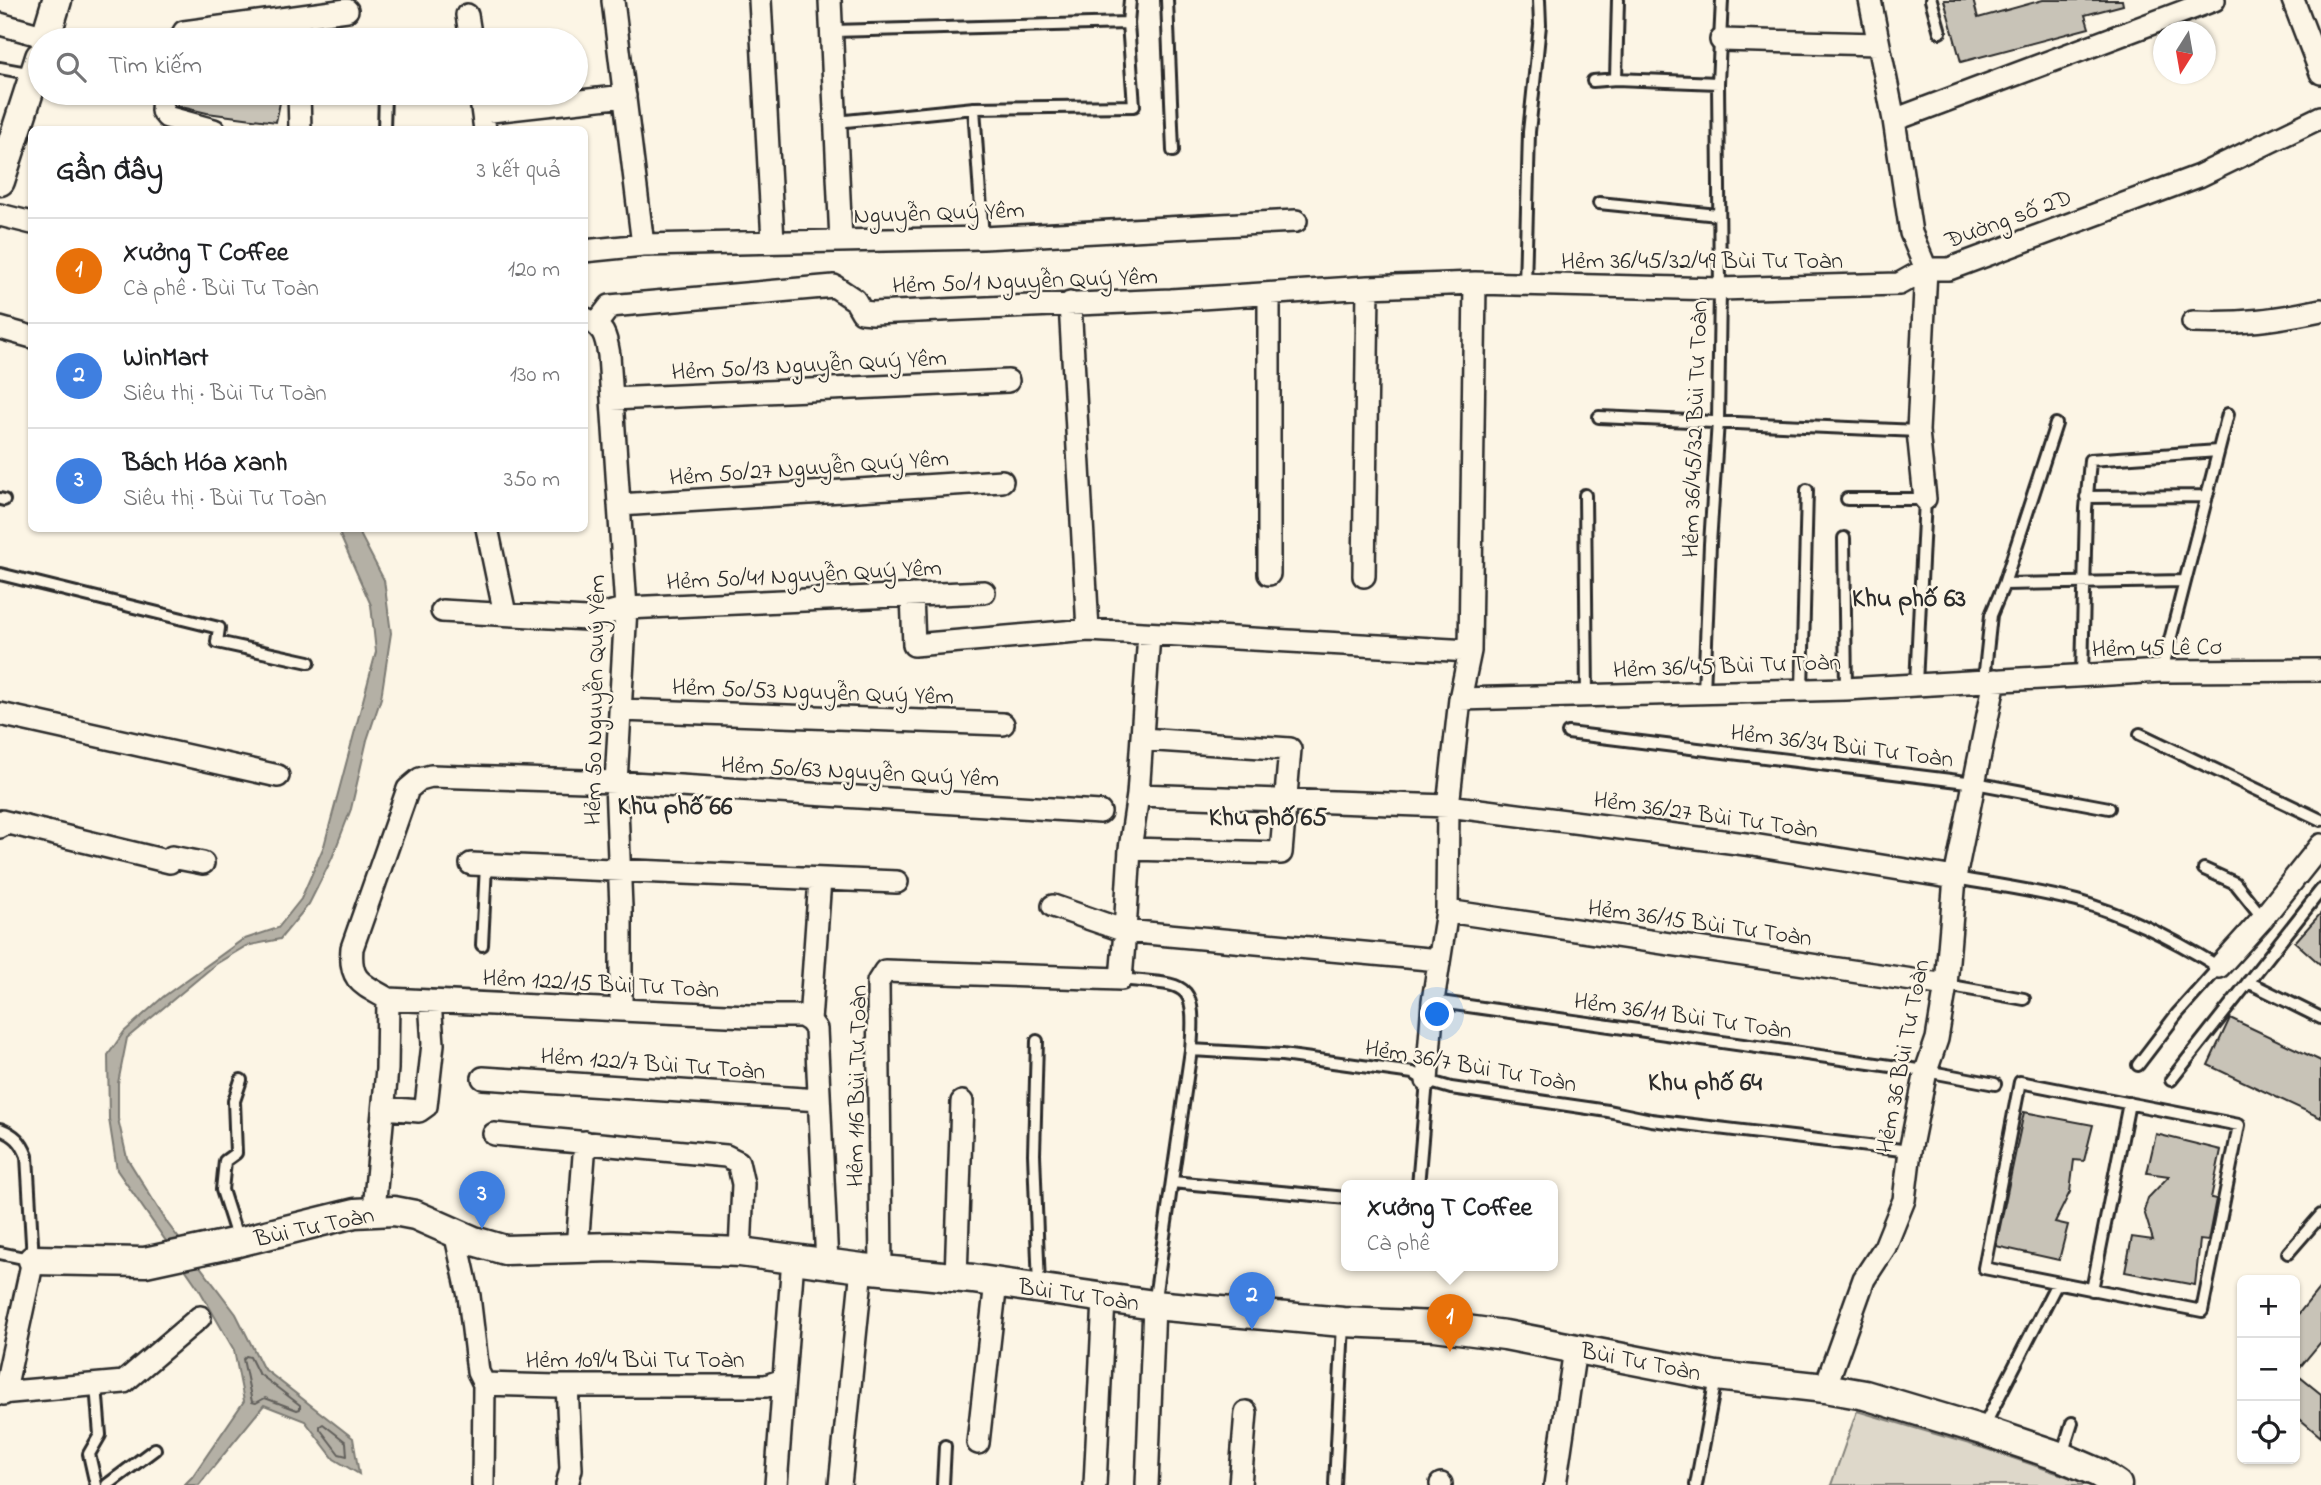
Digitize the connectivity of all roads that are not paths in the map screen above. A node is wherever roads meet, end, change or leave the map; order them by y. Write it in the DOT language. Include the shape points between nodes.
graph roads {
  1 [pos="57,0"];
  2 [pos="760,0"];
  3 [pos="830,0"];
  4 [pos="1130,0"];
  5 [pos="1167,0"];
  6 [pos="1539,0"];
  7 [pos="1618,0"];
  8 [pos="1722,0"];
  9 [pos="1870,0"];
  10 [pos="1931,0"];
  11 [pos="2214,0"];
  12 [pos="2293,0"];
  13 [pos="613,1"];
  14 [pos="347,10"];
  15 [pos="467,15"];
  16 [pos="295,17"];
  17 [pos="1128,23"];
  18 [pos="0,24"];
  19 [pos="50,28"];
  20 [pos="214,28"];
  21 [pos="295,28"];
  22 [pos="469,28"];
  23 [pos="833,31"];
  24 [pos="1940,32"];
  25 [pos="28,40"];
  26 [pos="1721,40"];
  27 [pos="1878,44"];
  28 [pos="28,57"];
  29 [pos="0,68"];
  30 [pos="2321,73"];
  31 [pos="1615,79"];
  32 [pos="1593,81"];
  33 [pos="1718,83"];
  34 [pos="625,96"];
  35 [pos="28,99"];
  36 [pos="588,100"];
  37 [pos="162,105"];
  38 [pos="299,105"];
  39 [pos="385,105"];
  40 [pos="545,105"];
  41 [pos="974,108"];
  42 [pos="483,112"];
  43 [pos="2321,117"];
  44 [pos="1894,120"];
  45 [pos="836,122"];
  46 [pos="200,126"];
  47 [pos="300,126"];
  48 [pos="384,126"];
  49 [pos="1173,151"];
  50 [pos="0,181"];
  51 [pos="1599,204"];
  52 [pos="0,215"];
  53 [pos="1718,215"];
  54 [pos="1296,221"];
  55 [pos="28,222"];
  56 [pos="984,238"];
  57 [pos="773,241"];
  58 [pos="841,241"];
  59 [pos="643,244"];
  60 [pos="588,251"];
  61 [pos="1926,269"];
  62 [pos="1475,283"];
  63 [pos="1525,286"];
  64 [pos="1368,287"];
  65 [pos="1720,289"];
  66 [pos="1269,294"];
  67 [pos="1070,303"];
  68 [pos="2321,310"];
  69 [pos="591,321"];
  70 [pos="2193,321"];
  71 [pos="0,328"];
  72 [pos="28,336"];
  73 [pos="1008,381"];
  74 [pos="612,399"];
  75 [pos="2228,414"];
  76 [pos="1599,417"];
  77 [pos="1718,421"];
  78 [pos="2056,424"];
  79 [pos="1918,431"];
  80 [pos="2218,451"];
  81 [pos="1002,481"];
  82 [pos="1807,489"];
  83 [pos="1585,495"];
  84 [pos="2207,496"];
  85 [pos="2087,498"];
  86 [pos="1847,499"];
  87 [pos="1925,499"];
  88 [pos="619,505"];
  89 [pos="488,532"];
  90 [pos="1844,538"];
  91 [pos="0,574"];
  92 [pos="1269,574"];
  93 [pos="1364,576"];
  94 [pos="2185,582"];
  95 [pos="2084,583"];
  96 [pos="2004,584"];
  97 [pos="984,592"];
  98 [pos="912,595"];
  99 [pos="625,608"];
  100 [pos="442,611"];
  101 [pos="505,614"];
  102 [pos="1088,630"];
  103 [pos="1149,634"];
  104 [pos="1470,651"];
  105 [pos="309,663"];
  106 [pos="2321,670"];
  107 [pos="2162,671"];
  108 [pos="2082,675"];
  109 [pos="1990,680"];
  110 [pos="1916,684"];
  111 [pos="1846,689"];
  112 [pos="1802,690"];
  113 [pos="1704,692"];
  114 [pos="1587,695"];
  115 [pos="1460,699"];
  116 [pos="621,710"];
  117 [pos="0,714"];
  118 [pos="1003,724"];
  119 [pos="1568,733"];
  120 [pos="2140,734"];
  121 [pos="1142,739"];
  122 [pos="278,776"];
  123 [pos="616,782"];
  124 [pos="1975,783"];
  125 [pos="1138,795"];
  126 [pos="1286,801"];
  127 [pos="1448,806"];
  128 [pos="2109,808"];
  129 [pos="1100,811"];
  130 [pos="2321,820"];
  131 [pos="0,827"];
  132 [pos="2321,845"];
  133 [pos="1130,849"];
  134 [pos="202,863"];
  135 [pos="479,864"];
  136 [pos="2204,869"];
  137 [pos="619,870"];
  138 [pos="1955,878"];
  139 [pos="820,879"];
  140 [pos="897,882"];
  141 [pos="2321,890"];
  142 [pos="1053,905"];
  143 [pos="1447,911"];
  144 [pos="2263,918"];
  145 [pos="1125,931"];
  146 [pos="482,945"];
  147 [pos="1439,960"];
  148 [pos="2219,967"];
  149 [pos="1121,979"];
  150 [pos="2248,982"];
  151 [pos="1946,985"];
  152 [pos="388,999"];
  153 [pos="2024,999"];
  154 [pos="430,1001"];
  155 [pos="1433,1001"];
  156 [pos="621,1010"];
  157 [pos="2321,1018"];
  158 [pos="810,1021"];
  159 [pos="1037,1041"];
  160 [pos="1191,1050"];
  161 [pos="2138,1065"];
  162 [pos="1926,1071"];
  163 [pos="483,1078"];
  164 [pos="241,1080"];
  165 [pos="2171,1080"];
  166 [pos="1426,1081"];
  167 [pos="1995,1084"];
  168 [pos="819,1100"];
  169 [pos="962,1102"];
  170 [pos="2129,1103"];
  171 [pos="384,1108"];
  172 [pos="0,1129"];
  173 [pos="494,1133"];
  174 [pos="585,1142"];
  175 [pos="1910,1150"];
  176 [pos="1418,1180"];
  177 [pos="1171,1182"];
  178 [pos="1341,1197"];
  179 [pos="374,1210"];
  180 [pos="2321,1215"];
  181 [pos="455,1232"];
  182 [pos="234,1243"];
  183 [pos="577,1248"];
  184 [pos="740,1252"];
  185 [pos="0,1253"];
  186 [pos="2288,1253"];
  187 [pos="793,1259"];
  188 [pos="33,1260"];
  189 [pos="827,1264"];
  190 [pos="872,1269"];
  191 [pos="956,1277"];
  192 [pos="996,1282"];
  193 [pos="2057,1283"];
  194 [pos="1039,1288"];
  195 [pos="2092,1290"];
  196 [pos="1104,1299"];
  197 [pos="1154,1305"];
  198 [pos="200,1317"];
  199 [pos="1343,1322"];
  200 [pos="1576,1349"];
  201 [pos="1716,1376"];
  202 [pos="783,1380"];
  203 [pos="484,1384"];
  204 [pos="96,1385"];
  205 [pos="567,1386"];
  206 [pos="1825,1388"];
  207 [pos="2,1394"];
  208 [pos="1245,1412"];
  209 [pos="2072,1423"];
  210 [pos="1982,1430"];
  211 [pos="978,1443"];
  212 [pos="945,1446"];
  213 [pos="155,1449"];
  214 [pos="2062,1457"];
  215 [pos="96,1485"];
  216 [pos="107,1485"];
  217 [pos="483,1485"];
  218 [pos="567,1485"];
  219 [pos="776,1485"];
  220 [pos="840,1485"];
  221 [pos="943,1485"];
  222 [pos="1095,1485"];
  223 [pos="1147,1485"];
  224 [pos="1240,1485"];
  225 [pos="1335,1485"];
  226 [pos="1555,1485"];
  227 [pos="1696,1485"];
  228 [pos="2117,1485"];
  1 -- 19 [label="street"];
  2 -- 57 [label="street"];
  3 -- 23 [label="street"];
  4 -- 17 [label="lane"];
  5 -- 49 [label="lane"];
  6 -- 63 [label="lane" via="1529,132"];
  7 -- 31 [label="lane"];
  8 -- 26 [label="lane, Hẻm 36/45/32 Bùi Tư Toàn"];
  9 -- 27 [label="street, Đường số 2D"];
  10 -- 24 [label="lane"];
  11 -- 44 [label="street"];
  12 -- 30 [label="street"];
  13 -- 34 [label="street"];
  14 -- 16 [label="street"];
  15 -- 22 [label="street"];
  16 -- 20 [label="street"];
  16 -- 21 [label="street"];
  17 -- 23 [label="lane"];
  17 -- 41 [label="lane" via="1134,106"];
  18 -- 25 [label="street"];
  23 -- 45 [label="street"];
  26 -- 27 [label="street"];
  26 -- 33 [label="lane, Hẻm 36/45/32 Bùi Tư Toàn"];
  27 -- 44 [label="street, Đường số 2D"];
  28 -- 29 [label="lane"];
  31 -- 32 [label="lane"];
  31 -- 33 [label="lane"];
  33 -- 53 [label="lane, Hẻm 36/45/32 Bùi Tư Toàn"];
  34 -- 36 [label="street"];
  34 -- 59 [label="street"];
  35 -- 50 [label="street"];
  37 -- 46 [label="street" via="167,117"];
  38 -- 47 [label="street"];
  39 -- 48 [label="lane"];
  40 -- 42 [label="street"];
  41 -- 45 [label="lane"];
  41 -- 56 [label="lane"];
  43 -- 61 [label="street, Đường số 2D" via="2199,176 1949,269"];
  44 -- 61 [label="street, Đường số 2D" via="1911,233"];
  45 -- 58 [label="street"];
  51 -- 53 [label="lane"];
  52 -- 55 [label="street"];
  53 -- 65 [label="lane, Hẻm 36/45/32 Bùi Tư Toàn"];
  54 -- 56 [label="street, Nguyễn Quý Yêm"];
  56 -- 58 [label="street, Nguyễn Quý Yêm"];
  57 -- 58 [label="street, Nguyễn Quý Yêm"];
  57 -- 59 [label="street, Nguyễn Quý Yêm"];
  59 -- 60 [label="street, Nguyễn Quý Yêm"];
  61 -- 65 [label="street, Hẻm 36/45/32/49 Bùi Tư Toàn" via="1899,284"];
  61 -- 79 [label="street"];
  62 -- 63 [label="street, Hẻm 36/45/32/49 Bùi Tư Toàn"];
  62 -- 64 [label="street, Hẻm 50/1 Nguyễn Quý Yêm"];
  62 -- 104 [label="street"];
  63 -- 65 [label="street, Hẻm 36/45/32/49 Bùi Tư Toàn"];
  64 -- 66 [label="street, Hẻm 50/1 Nguyễn Quý Yêm"];
  64 -- 93 [label="street"];
  65 -- 77 [label="lane, Hẻm 36/45/32 Bùi Tư Toàn"];
  66 -- 67 [label="street, Hẻm 50/1 Nguyễn Quý Yêm"];
  66 -- 92 [label="street"];
  67 -- 69 [label="street, Hẻm 50/1 Nguyễn Quý Yêm" via="873,313 862,312 855,300 834,286 610,306"];
  67 -- 102 [label="street"];
  68 -- 70 [label="street" via="2270,321"];
  69 -- 74 [label="street, Hẻm 50 Nguyễn Quý Yêm" via="607,339"];
  71 -- 72 [label="street"];
  73 -- 74 [label="street, Hẻm 50/13 Nguyễn Quý Yêm"];
  74 -- 88 [label="street, Hẻm 50 Nguyễn Quý Yêm"];
  75 -- 80 [label="lane"];
  76 -- 77 [label="lane"];
  77 -- 79 [label="lane"];
  77 -- 113 [label="lane, Hẻm 36/45/32 Bùi Tư Toàn"];
  78 -- 96 [label="lane"];
  79 -- 87 [label="street"];
  80 -- 84 [label="lane"];
  80 -- 85 [label="lane" via="2090,460"];
  81 -- 88 [label="street, Hẻm 50/27 Nguyễn Quý Yêm"];
  82 -- 112 [label="lane"];
  83 -- 114 [label="lane"];
  84 -- 85 [label="lane"];
  84 -- 94 [label="lane"];
  85 -- 95 [label="lane"];
  86 -- 87 [label="lane"];
  87 -- 110 [label="lane"];
  88 -- 99 [label="street, Hẻm 50 Nguyễn Quý Yêm"];
  89 -- 101 [label="street"];
  90 -- 111 [label="lane"];
  91 -- 105 [label="lane" via="219,628 217,642"];
  94 -- 95 [label="lane"];
  94 -- 107 [label="lane"];
  95 -- 96 [label="lane"];
  95 -- 108 [label="lane"];
  96 -- 109 [label="lane" via="1992,615"];
  97 -- 98 [label="street, Hẻm 50/41 Nguyễn Quý Yêm"];
  98 -- 99 [label="street, Hẻm 50/41 Nguyễn Quý Yêm"];
  98 -- 102 [label="street" via="914,645"];
  99 -- 101 [label="street, Hẻm 50/41 Nguyễn Quý Yêm" via="587,619"];
  99 -- 116 [label="street, Hẻm 50 Nguyễn Quý Yêm"];
  100 -- 101 [label="street, Hẻm 50/41 Nguyễn Quý Yêm"];
  102 -- 103 [label="street"];
  103 -- 104 [label="street"];
  103 -- 121 [label="street"];
  104 -- 115 [label="street"];
  106 -- 107 [label="street, Hẻm 45 Lê Cơ"];
  107 -- 108 [label="street, Hẻm 45 Lê Cơ"];
  108 -- 109 [label="street, Hẻm 45 Lê Cơ"];
  109 -- 110 [label="street, Hẻm 36/45 Bùi Tư Toàn"];
  109 -- 124 [label="street, Hẻm 36 Bùi Tư Toàn"];
  110 -- 111 [label="street, Hẻm 36/45 Bùi Tư Toàn"];
  111 -- 112 [label="street, Hẻm 36/45 Bùi Tư Toàn"];
  112 -- 113 [label="street, Hẻm 36/45 Bùi Tư Toàn"];
  113 -- 114 [label="street, Hẻm 36/45 Bùi Tư Toàn"];
  114 -- 115 [label="street, Hẻm 36/45 Bùi Tư Toàn"];
  115 -- 127 [label="street"];
  116 -- 118 [label="street, Hẻm 50/53 Nguyễn Quý Yêm"];
  116 -- 123 [label="street, Hẻm 50 Nguyễn Quý Yêm"];
  117 -- 122 [label="street"];
  119 -- 124 [label="lane, Hẻm 36/34 Bùi Tư Toàn"];
  120 -- 130 [label="lane"];
  121 -- 125 [label="street"];
  121 -- 126 [label="street" via="1290,749"];
  123 -- 129 [label="street, Hẻm 50/63 Nguyễn Quý Yêm"];
  123 -- 137 [label="street, Hẻm 50 Nguyễn Quý Yêm"];
  123 -- 152 [label="street, Hẻm 50/63 Nguyễn Quý Yêm" via="431,776 408,789 350,965 356,979"];
  124 -- 128 [label="lane, Hẻm 36/34 Bùi Tư Toàn"];
  124 -- 138 [label="street, Hẻm 36 Bùi Tư Toàn"];
  125 -- 126 [label="street, Hẻm 36/27 Bùi Tư Toàn"];
  125 -- 133 [label="street"];
  126 -- 127 [label="street, Hẻm 36/27 Bùi Tư Toàn"];
  126 -- 133 [label="street" via="1281,853"];
  127 -- 138 [label="street, Hẻm 36/27 Bùi Tư Toàn" via="1753,845"];
  127 -- 143 [label="street"];
  131 -- 134 [label="street" via="1,821 170,862 172,857"];
  132 -- 144 [label="street"];
  133 -- 145 [label="street"];
  135 -- 137 [label="street"];
  135 -- 146 [label="lane"];
  136 -- 144 [label="lane" via="2235,883"];
  137 -- 139 [label="street"];
  137 -- 156 [label="street, Hẻm 50 Nguyễn Quý Yêm"];
  138 -- 148 [label="lane" via="2077,901 2116,914"];
  138 -- 151 [label="street, Hẻm 36 Bùi Tư Toàn"];
  139 -- 140 [label="street"];
  139 -- 158 [label="street"];
  141 -- 150 [label="lane"];
  142 -- 145 [label="street"];
  143 -- 147 [label="street"];
  143 -- 151 [label="street, Hẻm 36/15 Bùi Tư Toàn"];
  144 -- 148 [label="street"];
  145 -- 147 [label="street"];
  145 -- 149 [label="street"];
  147 -- 155 [label="street"];
  148 -- 161 [label="lane"];
  149 -- 160 [label="lane" via="1176,985 1186,992 1194,1020"];
  149 -- 190 [label="street, Hẻm 116 Bùi Tư Toàn" via="885,971 878,982"];
  150 -- 157 [label="lane"];
  150 -- 165 [label="lane"];
  151 -- 153 [label="lane"];
  151 -- 162 [label="street, Hẻm 36 Bùi Tư Toàn"];
  152 -- 154 [label="street, Hẻm 122/15 Bùi Tư Toàn"];
  152 -- 171 [label="street"];
  154 -- 156 [label="street, Hẻm 122/15 Bùi Tư Toàn"];
  154 -- 171 [label="street" via="433,1044 426,1106 419,1111"];
  155 -- 162 [label="lane, Hẻm 36/11 Bùi Tư Toàn"];
  155 -- 166 [label="street"];
  156 -- 158 [label="street, Hẻm 122/15 Bùi Tư Toàn" via="802,1016"];
  158 -- 168 [label="street" via="816,1029"];
  159 -- 194 [label="lane" via="1034,1154"];
  160 -- 166 [label="lane, Hẻm 36/7 Bùi Tư Toàn" via="1282,1055 1413,1073"];
  160 -- 177 [label="lane"];
  162 -- 167 [label="lane, Hẻm 36/11 Bùi Tư Toàn"];
  162 -- 175 [label="street, Hẻm 36 Bùi Tư Toàn"];
  163 -- 168 [label="street, Hẻm 122/7 Bùi Tư Toàn"];
  164 -- 182 [label="lane" via="234,1101 236,1153 225,1161 222,1190"];
  166 -- 175 [label="lane, Hẻm 36/7 Bùi Tư Toàn" via="1651,1120"];
  166 -- 176 [label="lane"];
  168 -- 189 [label="street"];
  169 -- 191 [label="street"];
  170 -- 193 [label="lane" via="2020,1082 1984,1268"];
  170 -- 195 [label="lane"];
  170 -- 195 [label="lane" via="2239,1125 2234,1151 2202,1311"];
  171 -- 179 [label="street"];
  172 -- 188 [label="lane" via="22,1143 27,1156"];
  173 -- 174 [label="street"];
  174 -- 183 [label="street"];
  174 -- 184 [label="street" via="726,1156 738,1162"];
  175 -- 206 [label="street, Hẻm 36 Bùi Tư Toàn" via="1904,1200 1885,1247 1864,1279"];
  177 -- 178 [label="lane"];
  177 -- 197 [label="lane"];
  179 -- 181 [label="street, Bùi Tư Toàn" via="415,1215"];
  179 -- 182 [label="street, Bùi Tư Toàn"];
  180 -- 186 [label="lane"];
  181 -- 183 [label="street, Bùi Tư Toàn" via="505,1250"];
  181 -- 203 [label="street" via="478,1372"];
  182 -- 188 [label="street, Bùi Tư Toàn" via="166,1259"];
  183 -- 184 [label="street, Bùi Tư Toàn"];
  184 -- 187 [label="street, Bùi Tư Toàn"];
  185 -- 188 [label="lane"];
  187 -- 189 [label="street, Bùi Tư Toàn"];
  187 -- 202 [label="street"];
  188 -- 207 [label="street"];
  189 -- 190 [label="street, Bùi Tư Toàn"];
  190 -- 191 [label="street, Bùi Tư Toàn"];
  190 -- 220 [label="street"];
  191 -- 192 [label="street, Bùi Tư Toàn"];
  192 -- 194 [label="street, Bùi Tư Toàn"];
  192 -- 211 [label="street"];
  193 -- 195 [label="lane"];
  193 -- 210 [label="lane"];
  194 -- 196 [label="street, Bùi Tư Toàn"];
  196 -- 197 [label="street, Bùi Tư Toàn"];
  196 -- 222 [label="street"];
  197 -- 199 [label="street, Bùi Tư Toàn"];
  197 -- 223 [label="street"];
  198 -- 204 [label="street" via="124,1382"];
  199 -- 200 [label="street, Bùi Tư Toàn" via="1469,1329"];
  199 -- 225 [label="lane"];
  200 -- 201 [label="street, Bùi Tư Toàn"];
  200 -- 226 [label="street"];
  201 -- 206 [label="street, Bùi Tư Toàn"];
  201 -- 227 [label="lane"];
  202 -- 205 [label="street, Hẻm 109/4 Bùi Tư Toàn" via="766,1386"];
  202 -- 219 [label="street"];
  203 -- 205 [label="street, Hẻm 109/4 Bùi Tư Toàn"];
  203 -- 217 [label="street"];
  204 -- 207 [label="street"];
  204 -- 215 [label="lane" via="100,1435 89,1454"];
  205 -- 218 [label="street" via="571,1469"];
  206 -- 210 [label="street, Bùi Tư Toàn" via="1865,1395"];
  208 -- 224 [label="street"];
  209 -- 214 [label="lane"];
  210 -- 214 [label="street, Bùi Tư Toàn"];
  212 -- 221 [label="lane"];
  213 -- 216 [label="lane"];
  214 -- 228 [label="street, Bùi Tư Toàn"];
}
